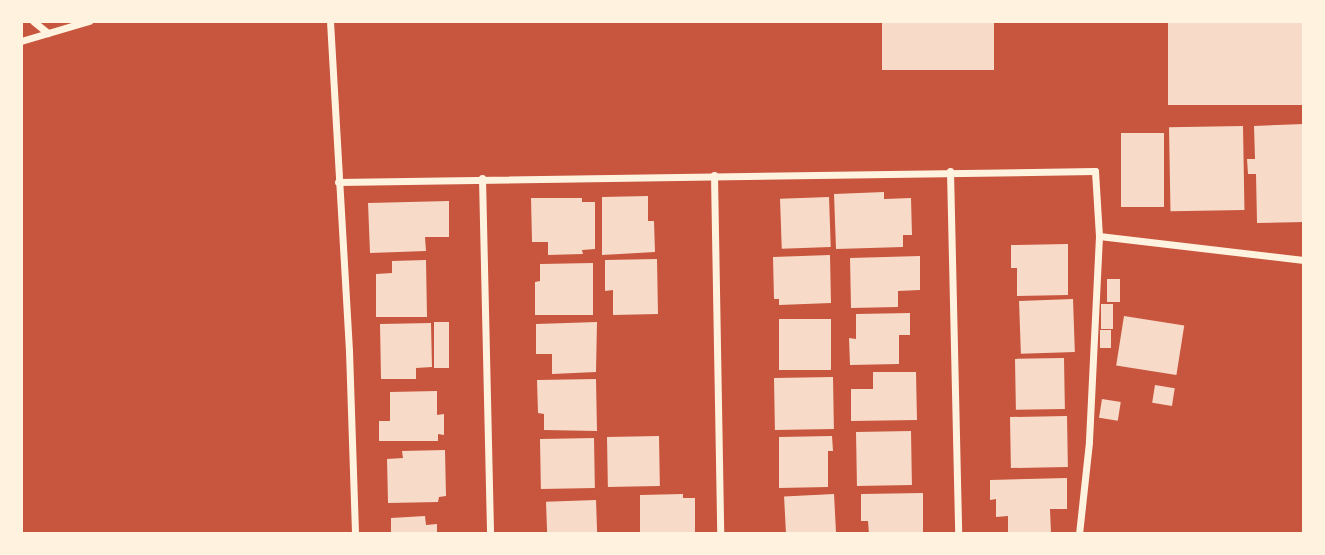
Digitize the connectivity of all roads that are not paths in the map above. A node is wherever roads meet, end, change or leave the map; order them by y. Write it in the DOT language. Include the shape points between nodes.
graph roads {
  1 [pos="33,21"];
  2 [pos="89,21"];
  3 [pos="330,21"];
  4 [pos="48,33"];
  5 [pos="21,41"];
  6 [pos="950,172"];
  7 [pos="714,176"];
  8 [pos="482,178"];
  9 [pos="338,182"];
  10 [pos="1099,236"];
  11 [pos="1304,260"];
  12 [pos="355,534"];
  13 [pos="490,534"];
  14 [pos="720,534"];
  15 [pos="958,534"];
  16 [pos="1079,534"];
  1 -- 4 [label="street"];
  2 -- 4 [label="street"];
  3 -- 9 [label="street"];
  4 -- 5 [label="street"];
  6 -- 7 [label="street"];
  6 -- 10 [label="street" via="1095,171"];
  6 -- 15 [label="street"];
  7 -- 8 [label="street"];
  7 -- 14 [label="street"];
  8 -- 9 [label="street"];
  8 -- 13 [label="street"];
  9 -- 12 [label="street"];
  10 -- 11 [label="street"];
  10 -- 16 [label="street"];
}
